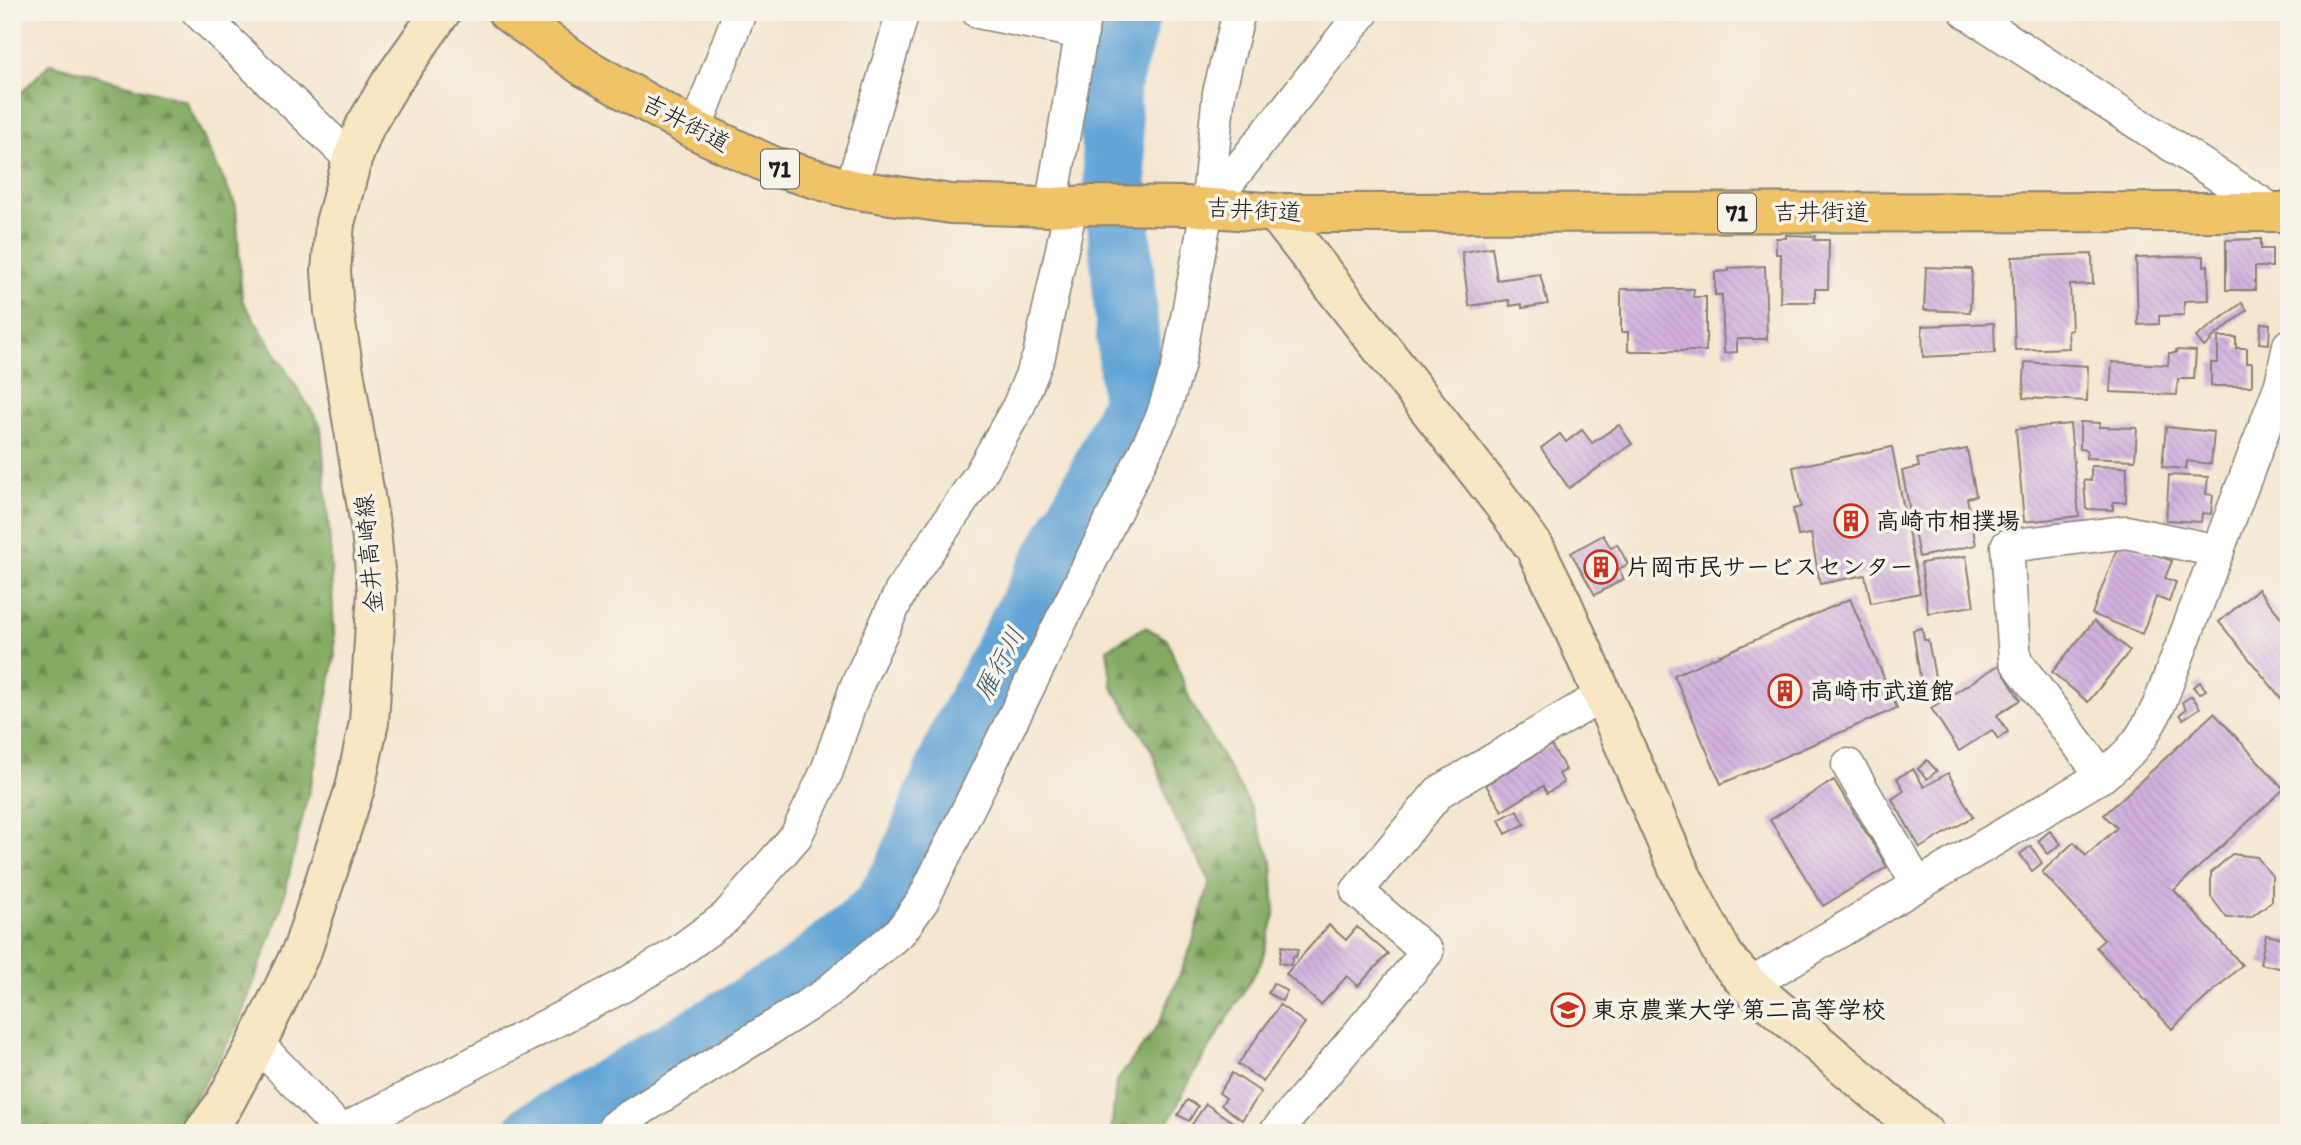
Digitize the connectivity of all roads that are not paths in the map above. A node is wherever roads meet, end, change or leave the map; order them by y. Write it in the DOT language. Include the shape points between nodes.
graph roads {
  1 [pos="198,12"];
  2 [pos="441,12"];
  3 [pos="507,12"];
  4 [pos="740,12"];
  5 [pos="903,12"];
  6 [pos="978,12"];
  7 [pos="1239,12"];
  8 [pos="1363,12"];
  9 [pos="1966,12"];
  10 [pos="1083,23"];
  11 [pos="695,130"];
  12 [pos="352,160"];
  13 [pos="851,189"];
  14 [pos="1071,206"];
  15 [pos="1196,208"];
  16 [pos="2282,212"];
  17 [pos="1276,213"];
  18 [pos="2289,345"];
  19 [pos="2218,551"];
  20 [pos="1603,695"];
  21 [pos="1848,765"];
  22 [pos="2102,776"];
  23 [pos="1917,885"];
  24 [pos="1749,985"];
  25 [pos="257,1043"];
  26 [pos="343,1132"];
  27 [pos="203,1133"];
  28 [pos="611,1133"];
  29 [pos="1275,1133"];
  30 [pos="1924,1133"];
  1 -- 12 [label="street"];
  2 -- 12 [label="main road, 金井高崎線" via="390,84 365,126"];
  3 -- 11 [label="main road, 吉井街道 / 71" via="584,67"];
  4 -- 11 [label="street"];
  5 -- 13 [label="street"];
  6 -- 10 [label="street"];
  7 -- 15 [label="street"];
  8 -- 15 [label="street"];
  9 -- 16 [label="street"];
  10 -- 14 [label="street"];
  11 -- 13 [label="main road, 吉井街道 / 71" via="775,167"];
  12 -- 25 [label="main road, 金井高崎線" via="335,223 331,271 377,590 369,722 355,788 303,948"];
  13 -- 14 [label="main road, 吉井街道 / 71" via="951,204"];
  14 -- 15 [label="main road, 71"];
  14 -- 26 [label="street" via="1039,356 1019,405 979,476 901,591 856,687 827,772 796,836 726,917 674,955"];
  15 -- 17 [label="main road, 吉井街道 / 71"];
  15 -- 28 [label="street" via="1178,367 1162,417 923,900 901,931 824,995 616,1125"];
  16 -- 17 [label="main road, 吉井街道 / 71"];
  17 -- 20 [label="main road" via="1535,548"];
  18 -- 19 [label="street" via="2281,384"];
  19 -- 22 [label="street" via="2159,705 2124,760"];
  19 -- 22 [label="street" via="2126,532 2007,546 2015,660"];
  20 -- 24 [label="main road" via="1682,877 1724,956"];
  20 -- 29 [label="street" via="1439,792 1357,891 1427,951"];
  21 -- 23 [label="street"];
  22 -- 23 [label="street"];
  23 -- 24 [label="street"];
  24 -- 30 [label="main road"];
  25 -- 26 [label="street"];
  25 -- 27 [label="main road, 金井高崎線"];
}
